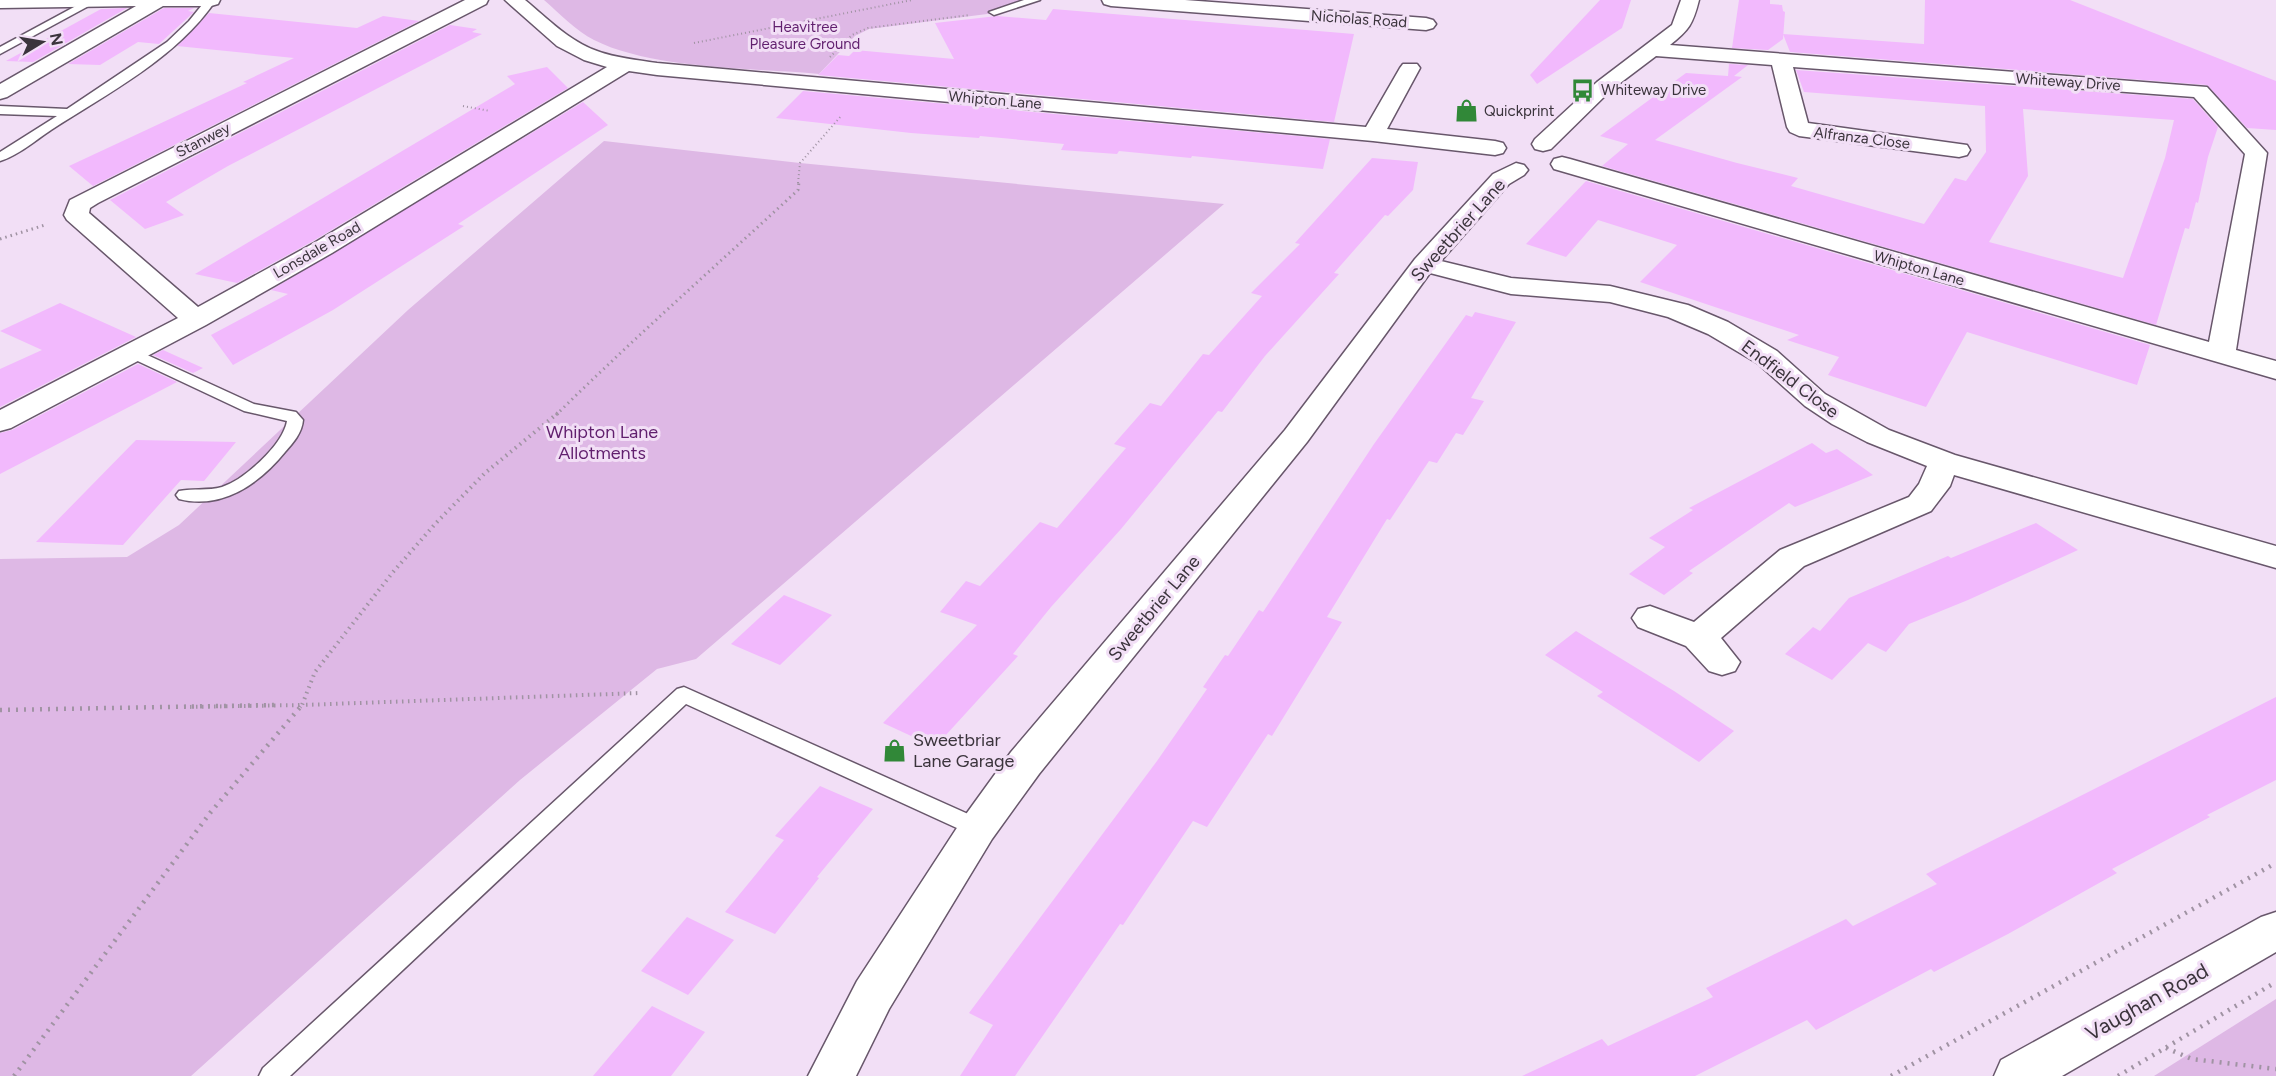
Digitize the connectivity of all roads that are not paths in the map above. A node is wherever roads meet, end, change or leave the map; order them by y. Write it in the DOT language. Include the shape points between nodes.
graph roads {
  1 [pos="168,0"];
  2 [pos="211,0"];
  3 [pos="479,0"];
  4 [pos="514,0"];
  5 [pos="1035,0"];
  6 [pos="1112,0"];
  7 [pos="1690,0"];
  8 [pos="0,2"];
  9 [pos="91,2"];
  10 [pos="994,12"];
  11 [pos="1652,50"];
  12 [pos="0,51"];
  13 [pos="1781,61"];
  14 [pos="626,64"];
  15 [pos="0,93"];
  16 [pos="0,110"];
  17 [pos="71,112"];
  18 [pos="1372,134"];
  19 [pos="1543,144"];
  20 [pos="1959,150"];
  21 [pos="0,157"];
  22 [pos="1506,159"];
  23 [pos="1562,164"];
  24 [pos="1424,264"];
  25 [pos="196,319"];
  26 [pos="132,353"];
  27 [pos="2221,353"];
  28 [pos="2276,370"];
  29 [pos="0,422"];
  30 [pos="1944,462"];
  31 [pos="185,495"];
  32 [pos="2276,557"];
  33 [pos="1650,618"];
  34 [pos="978,828"];
  35 [pos="2276,930"];
  36 [pos="272,1076"];
  37 [pos="832,1076"];
  38 [pos="2018,1076"];
  1 -- 2 [label="street"];
  1 -- 9 [label="street"];
  1 -- 15 [label="street"];
  2 -- 17 [label="lane" via="195,22 158,54"];
  3 -- 25 [label="street, Stanwey" via="79,205 76,215"];
  4 -- 14 [label="street, Whipton Lane" via="573,48"];
  5 -- 10 [label="lane"];
  6 -- 18 [label="street, Nicholas Road" via="1428,16 1412,62"];
  7 -- 11 [label="street" via="1679,29"];
  8 -- 9 [label="street"];
  9 -- 12 [label="lane"];
  11 -- 13 [label="street, Whiteway Drive"];
  11 -- 19 [label="street" via="1604,86"];
  13 -- 20 [label="street, Alfranza Close" via="1798,126 1807,131"];
  13 -- 27 [label="street, Whiteway Drive" via="2200,92 2256,153"];
  14 -- 18 [label="street, Whipton Lane" via="695,74"];
  14 -- 25 [label="street, Lonsdale Road" via="323,248"];
  16 -- 17 [label="lane"];
  17 -- 21 [label="lane"];
  18 -- 22 [label="street, Whipton Lane"];
  19 -- 22 [label="street" via="1510,142"];
  19 -- 23 [label="street" via="1560,153"];
  22 -- 23 [label="street" via="1550,171"];
  22 -- 24 [label="street, Sweetbrier Lane" via="1501,179"];
  23 -- 27 [label="street, Whipton Lane"];
  24 -- 30 [label="street, Endfield Close" via="1511,285 1610,294 1678,311 1718,328 1767,357 1815,400 1843,418"];
  24 -- 34 [label="street, Sweetbrier Lane" via="1296,436 1025,763"];
  25 -- 26 [label="street, Lonsdale Road"];
  26 -- 29 [label="street, Lonsdale Road"];
  26 -- 31 [label="lane" via="250,408 290,415 295,420 289,436 262,470 248,480 216,495"];
  27 -- 28 [label="street, Whipton Lane"];
  30 -- 32 [label="street, Endfield Close"];
  30 -- 33 [label="street" via="1934,486 1920,504 1792,558 1711,650"];
  34 -- 36 [label="lane" via="684,693"];
  34 -- 37 [label="street, Sweetbrier Lane" via="873,995"];
  35 -- 38 [label="street, Vaughan Road"];
}
